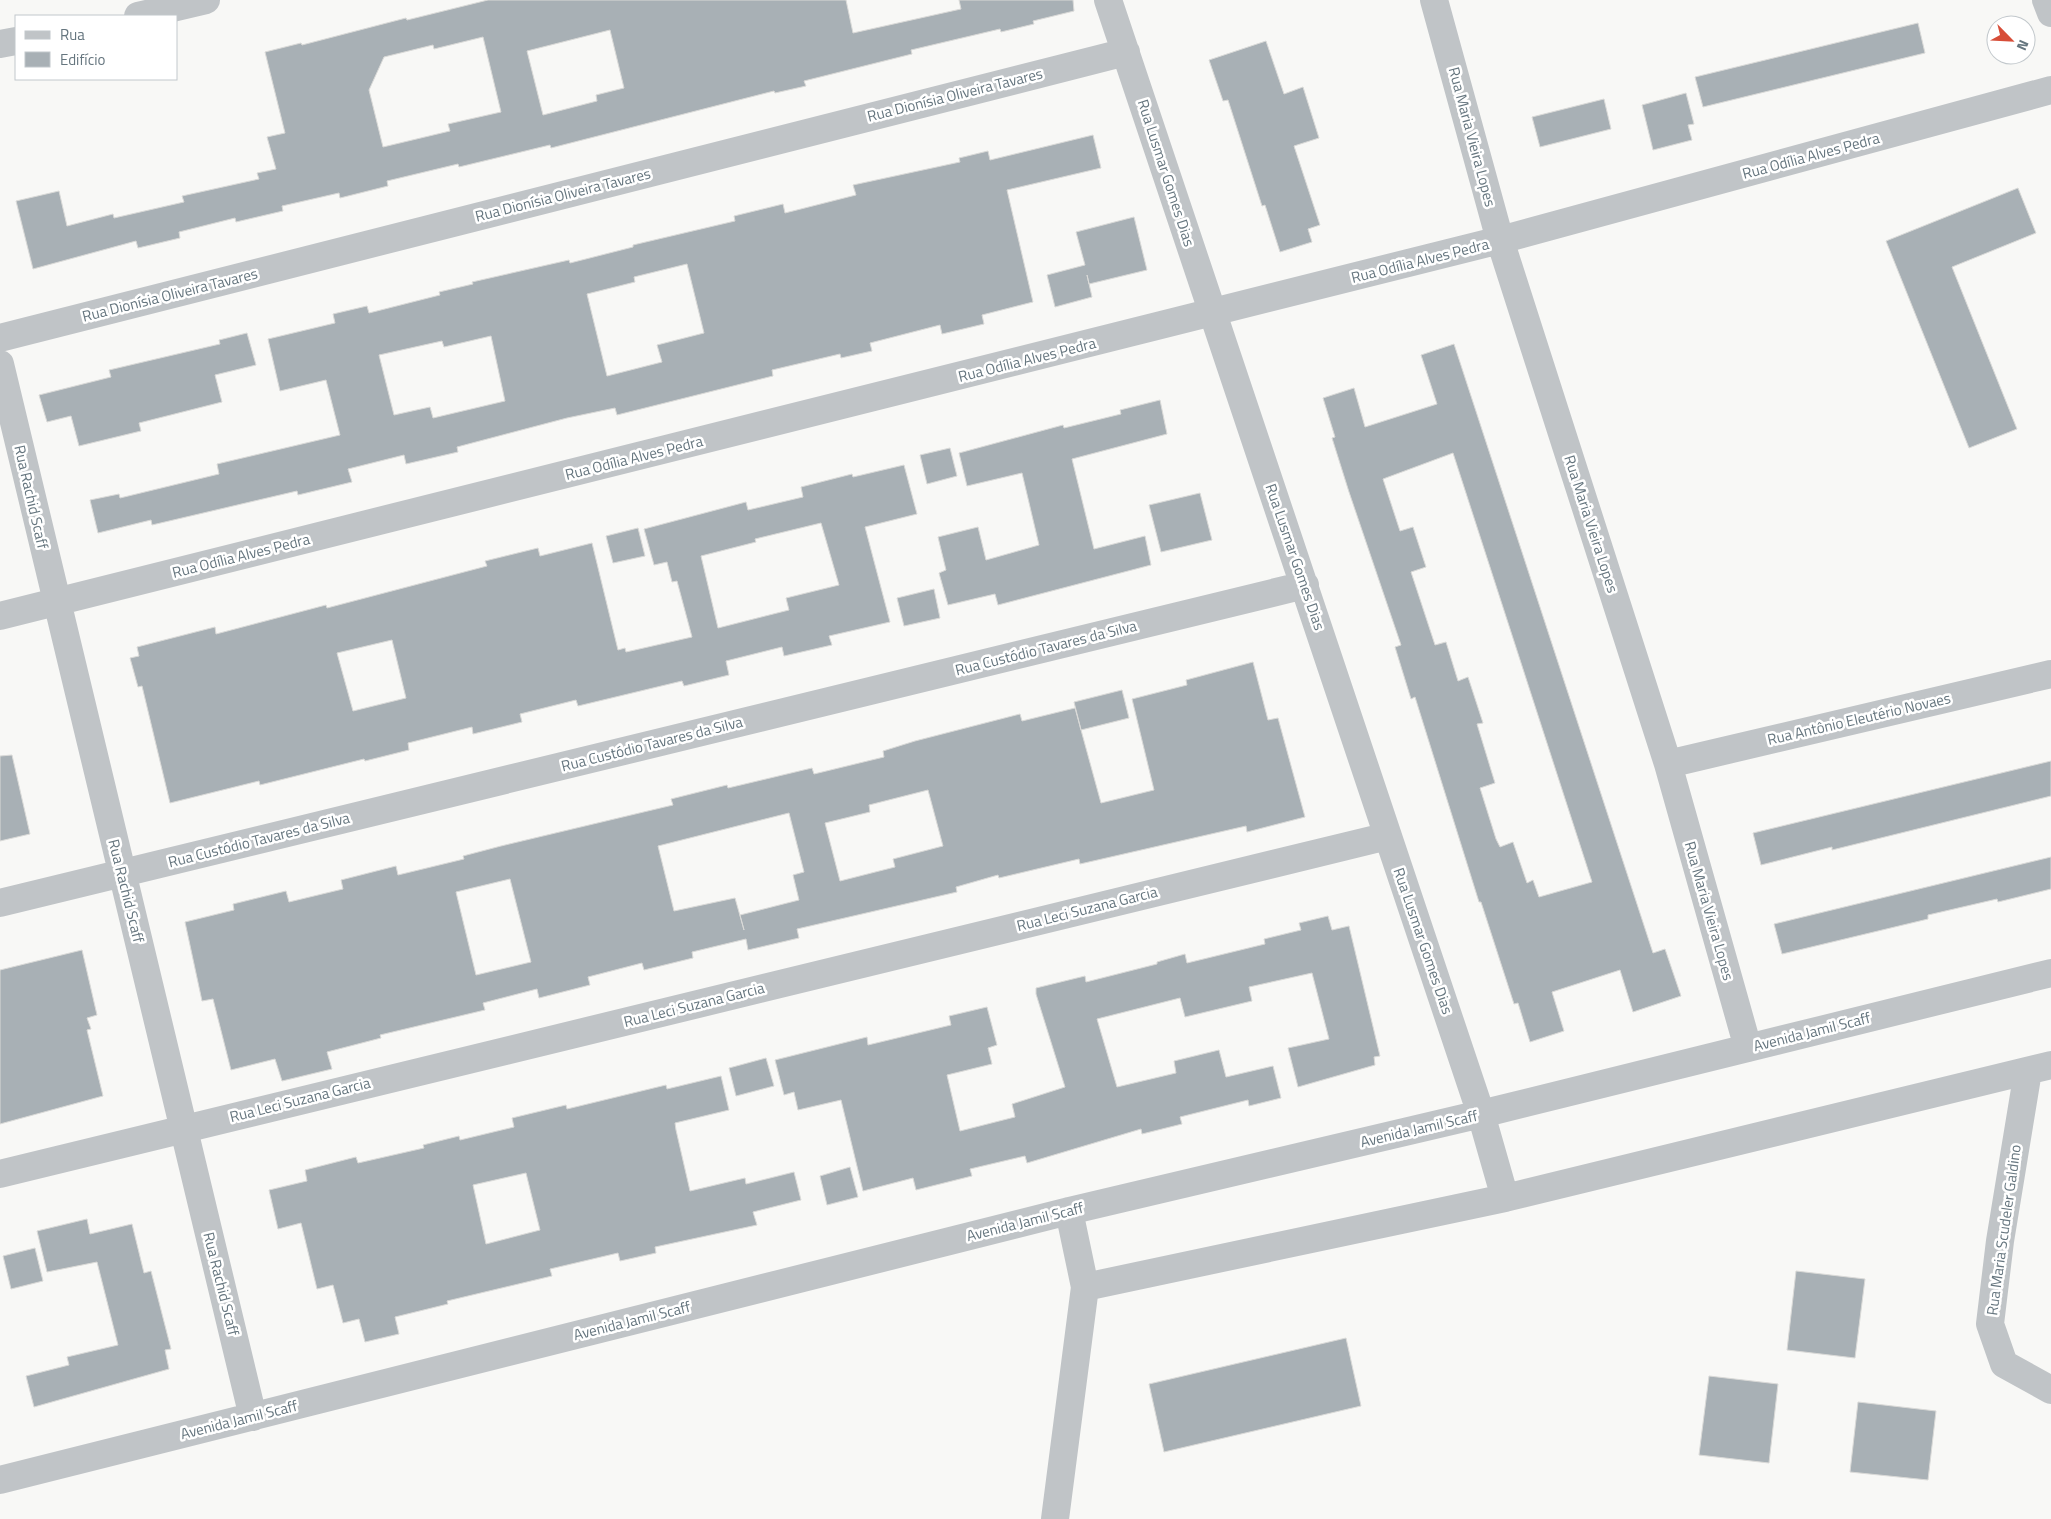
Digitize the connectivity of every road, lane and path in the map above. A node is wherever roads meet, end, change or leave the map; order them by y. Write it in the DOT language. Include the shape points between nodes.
graph roads {
  1 [pos="206,0"];
  2 [pos="1108,0"];
  3 [pos="1434,0"];
  4 [pos="2046,0"];
  5 [pos="2051,13"];
  6 [pos="142,15"];
  7 [pos="15,41"];
  8 [pos="0,44"];
  9 [pos="1126,52"];
  10 [pos="2051,90"];
  11 [pos="1500,240"];
  12 [pos="1213,313"];
  13 [pos="0,338"];
  14 [pos="0,364"];
  15 [pos="1305,585"];
  16 [pos="56,603"];
  17 [pos="0,616"];
  18 [pos="2051,674"];
  19 [pos="1668,764"];
  20 [pos="1388,836"];
  21 [pos="122,873"];
  22 [pos="0,903"];
  23 [pos="2051,972"];
  24 [pos="1748,1048"];
  25 [pos="2040,1068"];
  26 [pos="1481,1114"];
  27 [pos="183,1129"];
  28 [pos="0,1174"];
  29 [pos="1505,1198"];
  30 [pos="1069,1211"];
  31 [pos="1085,1287"];
  32 [pos="2051,1390"];
  33 [pos="253,1417"];
  34 [pos="0,1480"];
  35 [pos="1055,1519"];
  1 -- 6 [label="street"];
  2 -- 9 [label="street, Rua Lusmar Gomes Dias"];
  3 -- 11 [label="street, Rua Maria Vieira Lopes"];
  4 -- 5 [label="street"];
  7 -- 8 [label="street"];
  9 -- 12 [label="street, Rua Lusmar Gomes Dias"];
  9 -- 13 [label="street, Rua Dionísia Oliveira Tavares"];
  10 -- 11 [label="street, Rua Odília Alves Pedra"];
  11 -- 12 [label="street, Rua Odília Alves Pedra"];
  11 -- 19 [label="street, Rua Maria Vieira Lopes"];
  12 -- 15 [label="street, Rua Lusmar Gomes Dias"];
  12 -- 16 [label="street, Rua Odília Alves Pedra"];
  14 -- 16 [label="street, Rua Rachid Scaff"];
  15 -- 20 [label="street, Rua Lusmar Gomes Dias"];
  15 -- 21 [label="street, Rua Custódio Tavares da Silva"];
  16 -- 17 [label="street, Rua Odília Alves Pedra"];
  16 -- 21 [label="street, Rua Rachid Scaff"];
  18 -- 19 [label="street, Rua Antônio Eleutério Novaes"];
  19 -- 24 [label="street, Rua Maria Vieira Lopes"];
  20 -- 26 [label="street, Rua Lusmar Gomes Dias"];
  20 -- 27 [label="street, Rua Leci Suzana Garcia"];
  21 -- 22 [label="street, Rua Custódio Tavares da Silva"];
  21 -- 27 [label="street, Rua Rachid Scaff"];
  23 -- 24 [label="street, Avenida Jamil Scaff"];
  24 -- 26 [label="street, Avenida Jamil Scaff"];
  25 -- 29 [label="street"];
  25 -- 32 [label="street, Rua Maria Scudeler Galdino" via="2000,1241 1990,1324 2004,1364"];
  26 -- 29 [label="street, Rua Lusmar Gomes Dias"];
  26 -- 30 [label="street, Avenida Jamil Scaff"];
  27 -- 28 [label="street, Rua Leci Suzana Garcia"];
  27 -- 33 [label="street, Rua Rachid Scaff"];
  29 -- 31 [label="street"];
  30 -- 31 [label="street"];
  30 -- 33 [label="street, Avenida Jamil Scaff"];
  31 -- 35 [label="street"];
  33 -- 34 [label="street, Avenida Jamil Scaff"];
}
